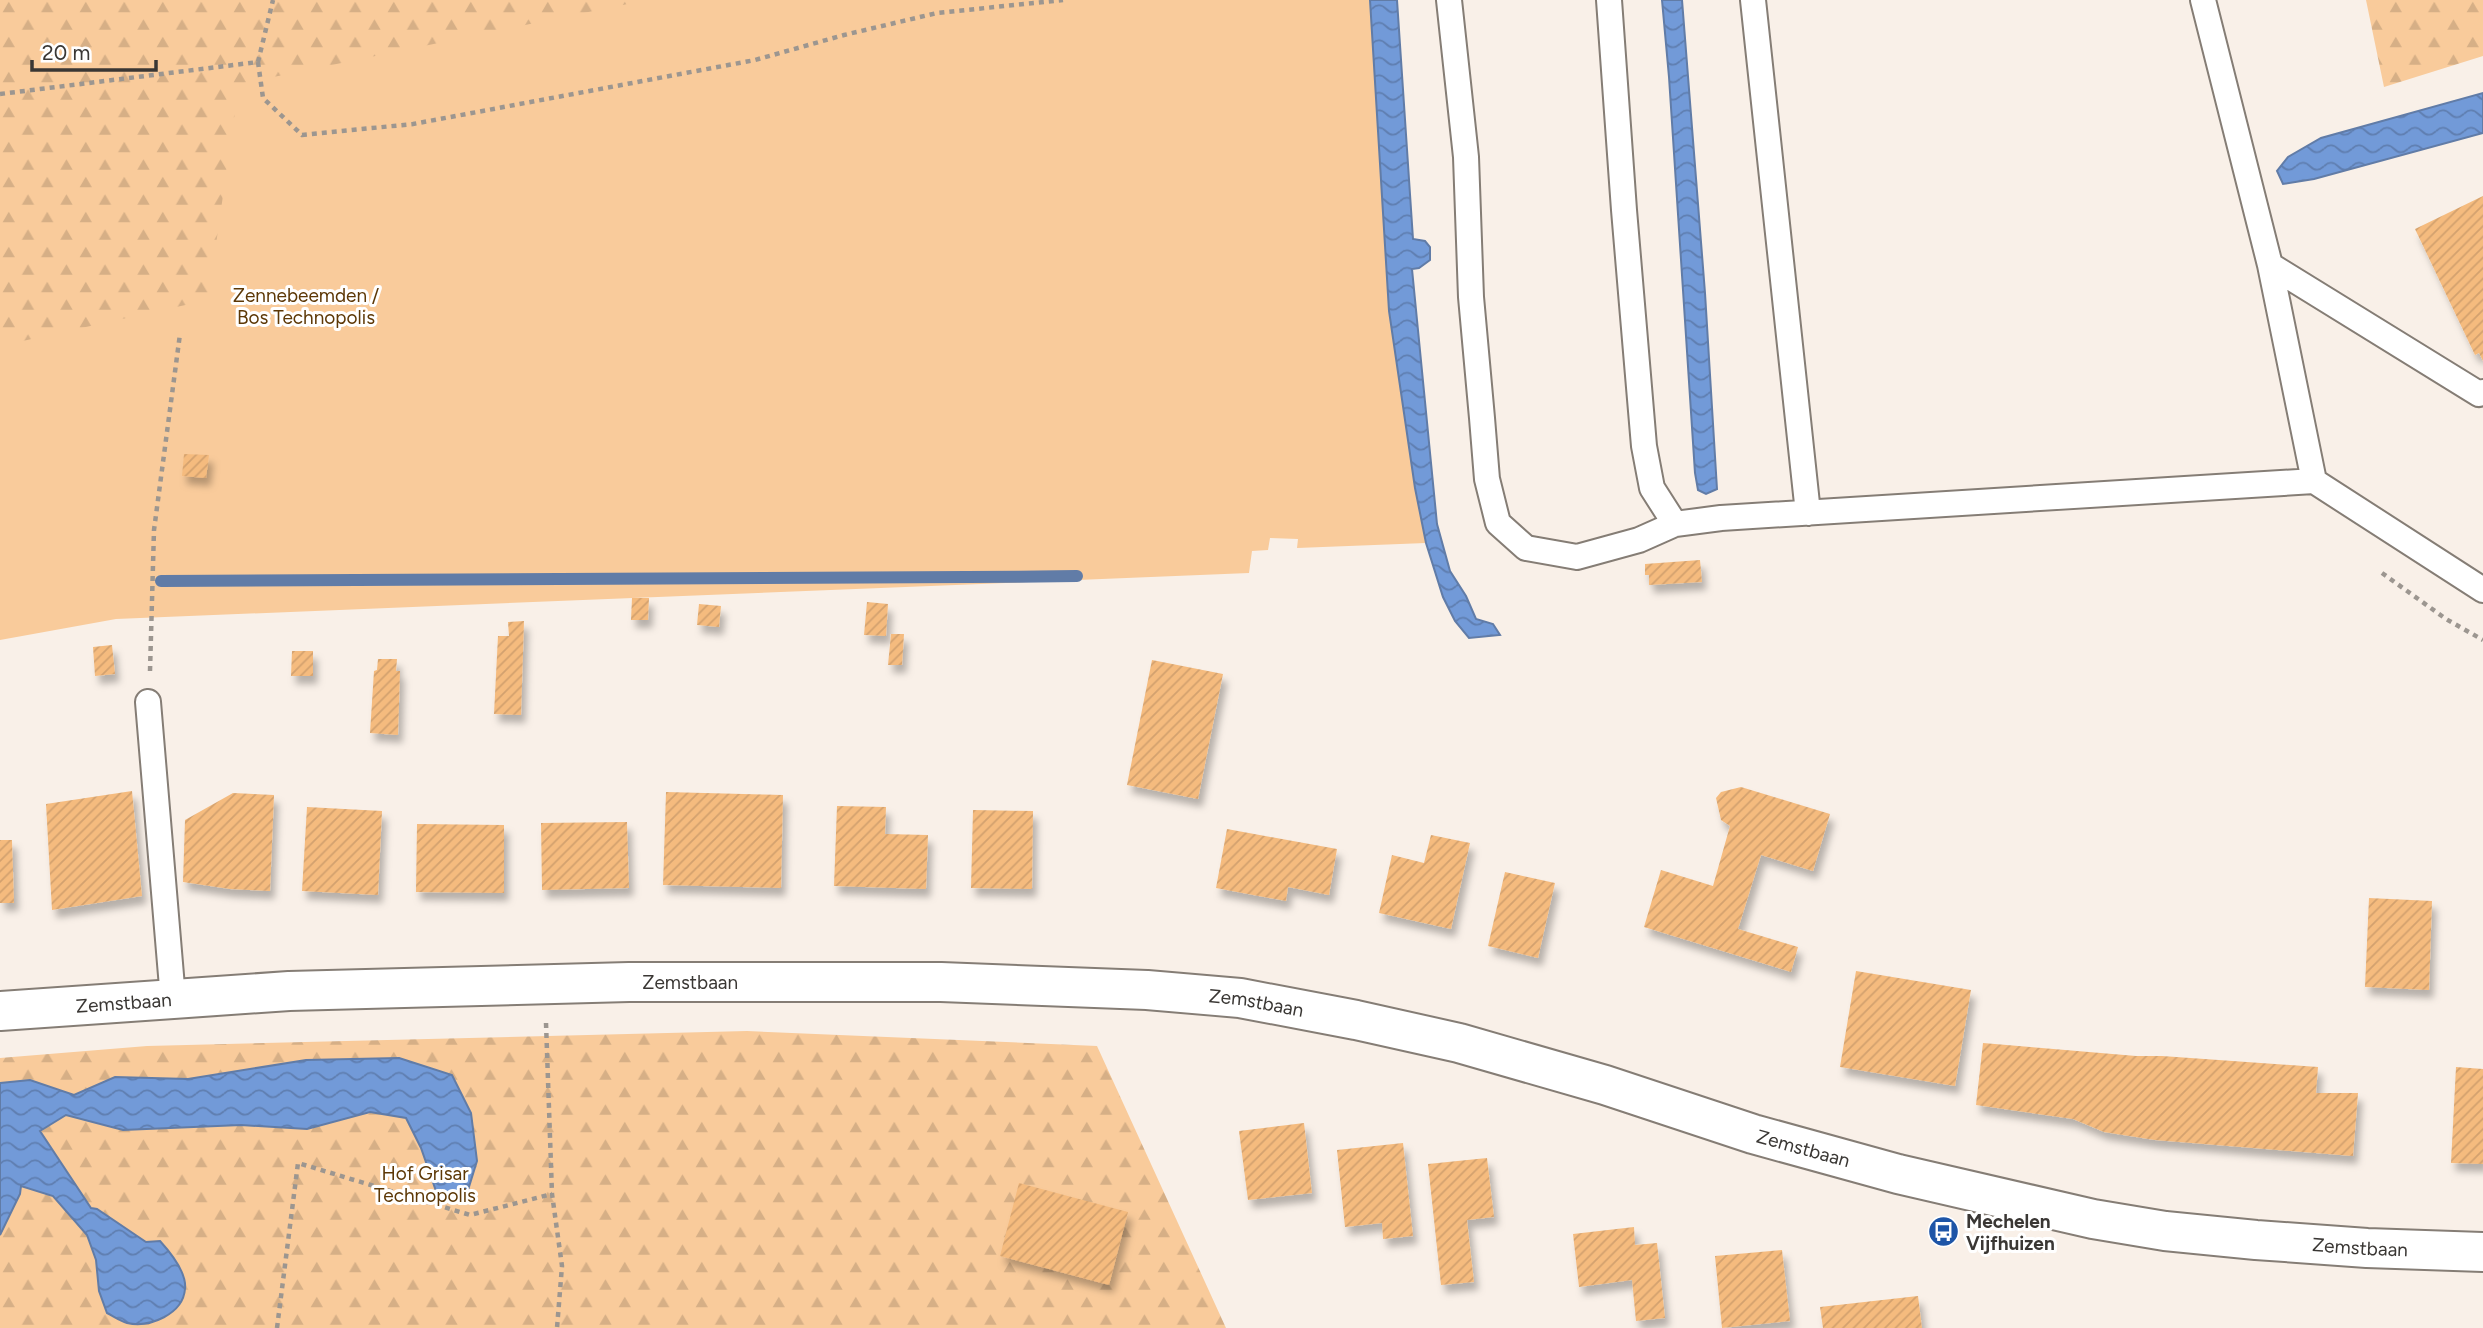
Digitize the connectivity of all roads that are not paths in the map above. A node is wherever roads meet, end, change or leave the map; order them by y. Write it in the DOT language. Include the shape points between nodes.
graph roads {
  1 [pos="1449,0"];
  2 [pos="1609,0"];
  3 [pos="1753,0"];
  4 [pos="2203,0"];
  5 [pos="2270,265"];
  6 [pos="2483,392"];
  7 [pos="2314,481"];
  8 [pos="1808,513"];
  9 [pos="1675,524"];
  10 [pos="2483,590"];
  11 [pos="148,702"];
  12 [pos="173,999"];
  13 [pos="0,1011"];
  14 [pos="2483,1252"];
  1 -- 9 [label="lane" via="1466,157 1471,297 1483,430 1488,480 1499,523 1526,548 1577,556 1639,540"];
  2 -- 9 [label="lane" via="1644,446 1652,488"];
  3 -- 8 [label="lane"];
  4 -- 5 [label="lane"];
  5 -- 6 [label="lane" via="2479,394"];
  5 -- 7 [label="lane"];
  7 -- 8 [label="lane"];
  7 -- 10 [label="lane"];
  8 -- 9 [label="lane"];
  11 -- 12 [label="lane"];
  12 -- 13 [label="street, Zemstbaan"];
  12 -- 14 [label="street, Zemstbaan" via="545,983 941,982 1240,998 1459,1043 1753,1134 1898,1174 2093,1219 2256,1240"];
}
